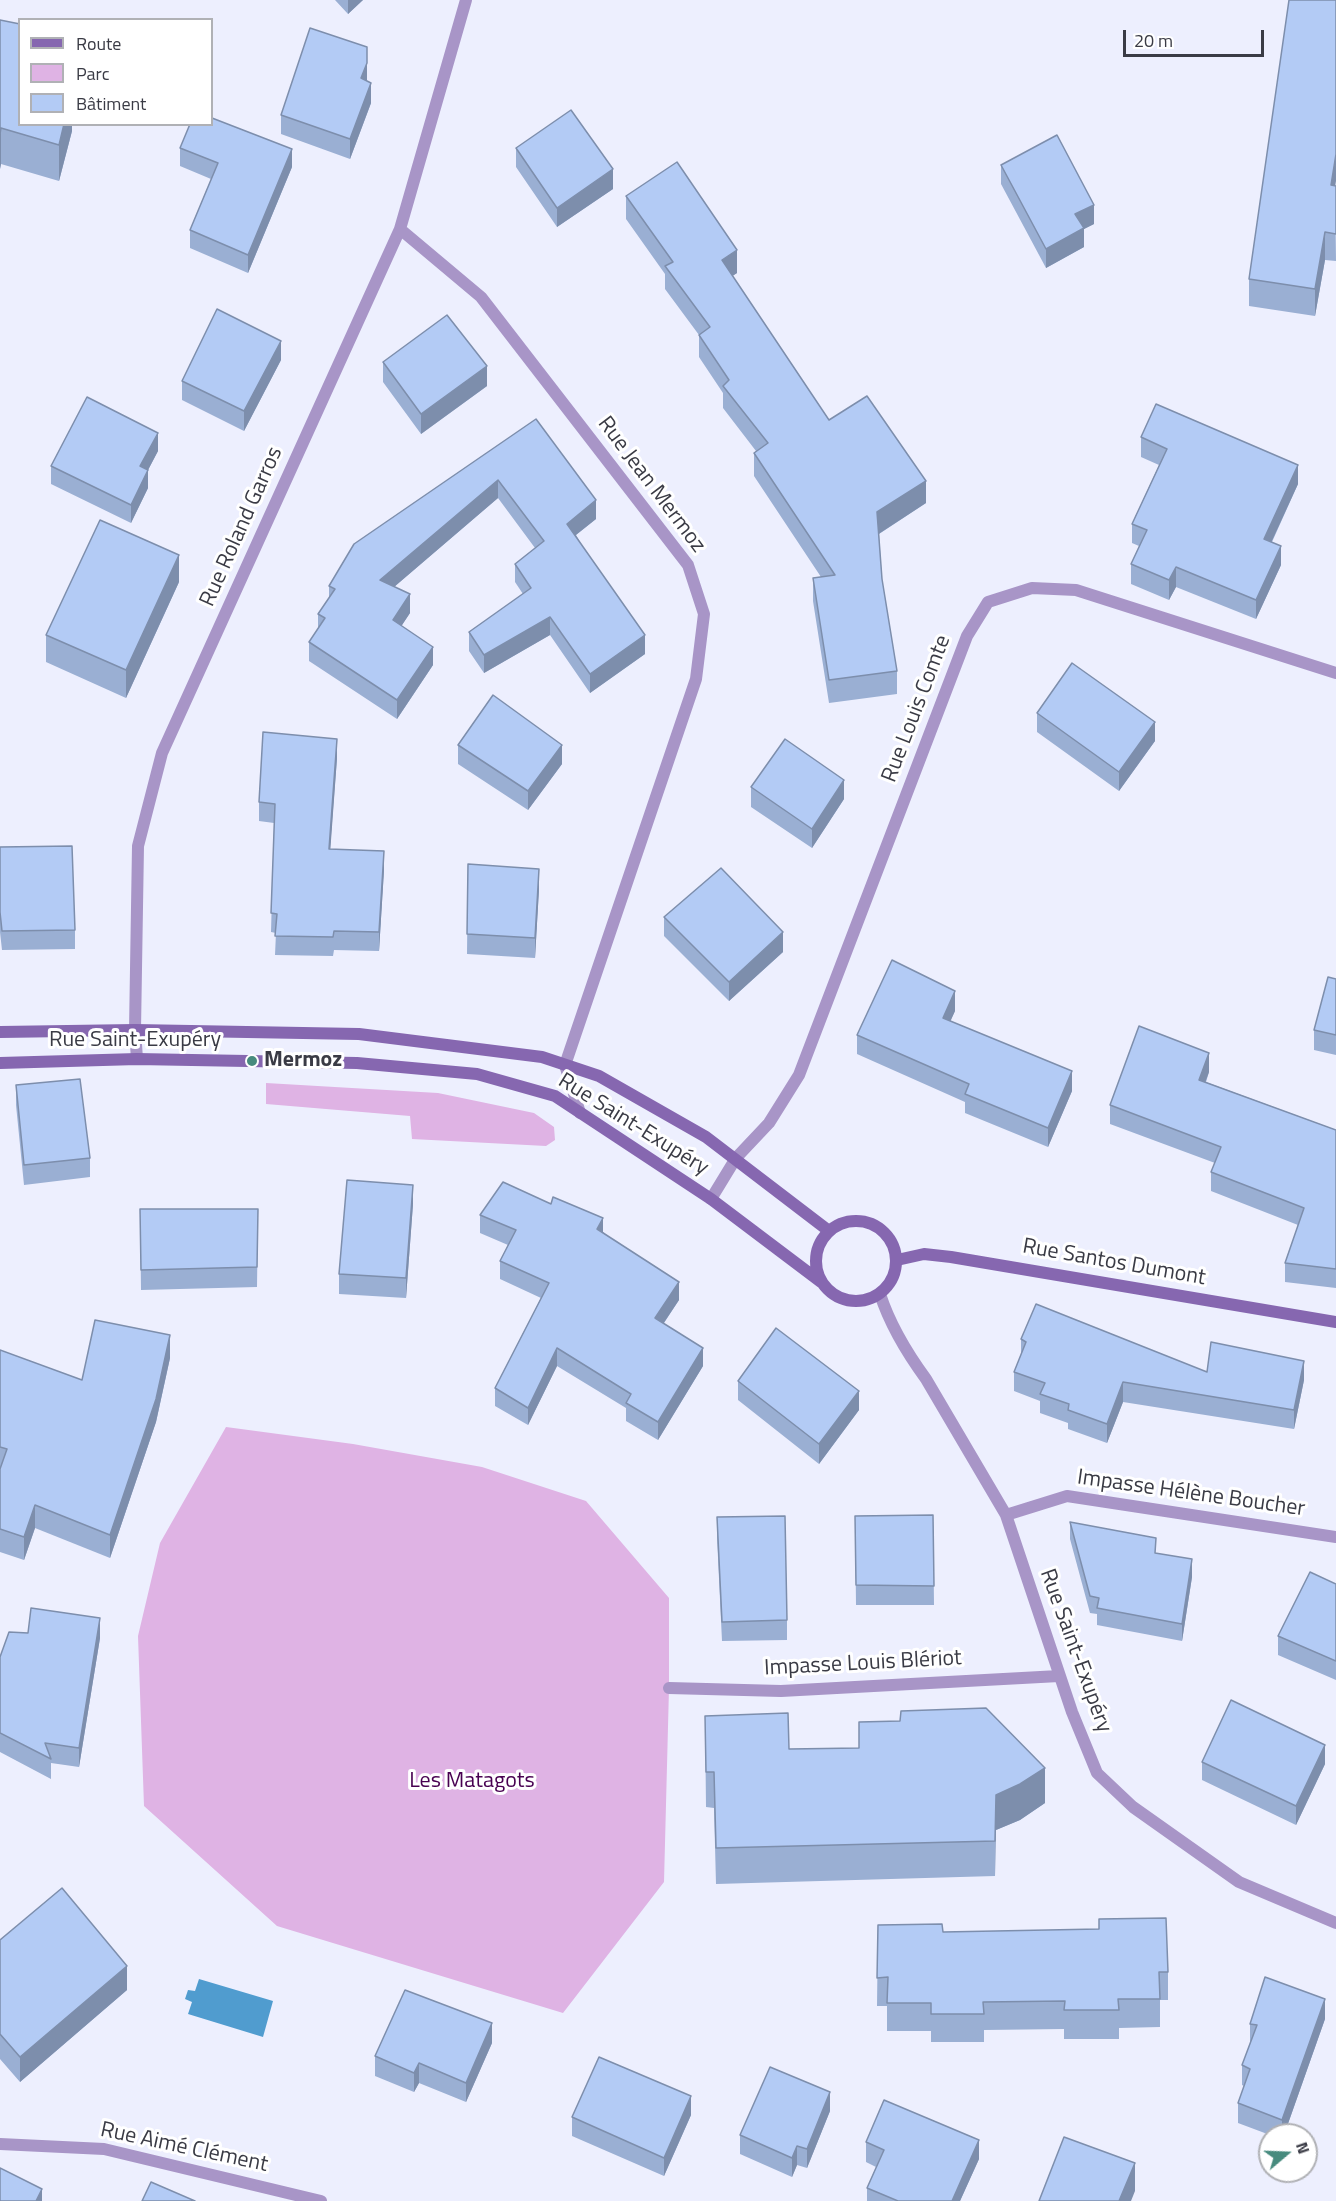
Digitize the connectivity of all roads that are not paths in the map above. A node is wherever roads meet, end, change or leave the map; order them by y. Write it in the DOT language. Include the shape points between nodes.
graph roads {
  1 [pos="466,0"];
  2 [pos="400,229"];
  3 [pos="1336,673"];
  4 [pos="135,1030"];
  5 [pos="0,1032"];
  6 [pos="137,1059"];
  7 [pos="0,1063"];
  8 [pos="565,1065"];
  9 [pos="580,1113"];
  10 [pos="736,1158"];
  11 [pos="711,1199"];
  12 [pos="829,1231"];
  13 [pos="897,1260"];
  14 [pos="821,1282"];
  15 [pos="880,1294"];
  16 [pos="1332,1321"];
  17 [pos="1005,1515"];
  18 [pos="1336,1536"];
  19 [pos="1059,1676"];
  20 [pos="669,1688"];
  21 [pos="1336,1923"];
  22 [pos="0,2144"];
  23 [pos="321,2201"];
  1 -- 2 [label="street, Rue Roland Garros"];
  2 -- 4 [label="street, Rue Roland Garros" via="162,753 138,846"];
  2 -- 8 [label="street, Rue Jean Mermoz" via="482,297 688,566 704,614 696,679"];
  3 -- 10 [label="street, Rue Louis Comte" via="1076,590 1032,588 988,602 967,636 799,1075 769,1123"];
  4 -- 5 [label="main road, Rue Saint-Exupéry"];
  4 -- 6 [label="street, Rue Roland Garros"];
  4 -- 8 [label="main road, Rue Saint-Exupéry" via="359,1034 542,1057"];
  6 -- 7 [label="main road, Rue Saint-Exupéry"];
  6 -- 9 [label="main road, Rue Saint-Exupéry" via="357,1063 477,1074 555,1096"];
  8 -- 9 [label="street"];
  8 -- 10 [label="main road, Rue Saint-Exupéry" via="599,1076"];
  9 -- 11 [label="main road, Rue Saint-Exupéry"];
  10 -- 11 [label="street"];
  10 -- 12 [label="main road, Rue Saint-Exupéry"];
  11 -- 14 [label="main road, Rue Saint-Exupéry"];
  12 -- 13 [label="main road" via="856,1220 872,1224 885,1232"];
  12 -- 14 [label="main road" via="818,1246 816,1264"];
  13 -- 15 [label="main road" via="889,1285"];
  13 -- 16 [label="main road, Rue Santos Dumont" via="924,1254 951,1257"];
  14 -- 15 [label="main road" via="830,1292 854,1302"];
  15 -- 17 [label="street, Rue Saint-Exupéry" via="911,1360"];
  17 -- 18 [label="street, Impasse Hélène Boucher" via="1067,1496"];
  17 -- 19 [label="street, Rue Saint-Exupéry"];
  19 -- 20 [label="street, Impasse Louis Blériot" via="781,1691"];
  19 -- 21 [label="street, Rue Saint-Exupéry" via="1098,1773 1133,1807 1239,1882"];
  22 -- 23 [label="street, Rue Aimé Clément" via="104,2149"];
}
